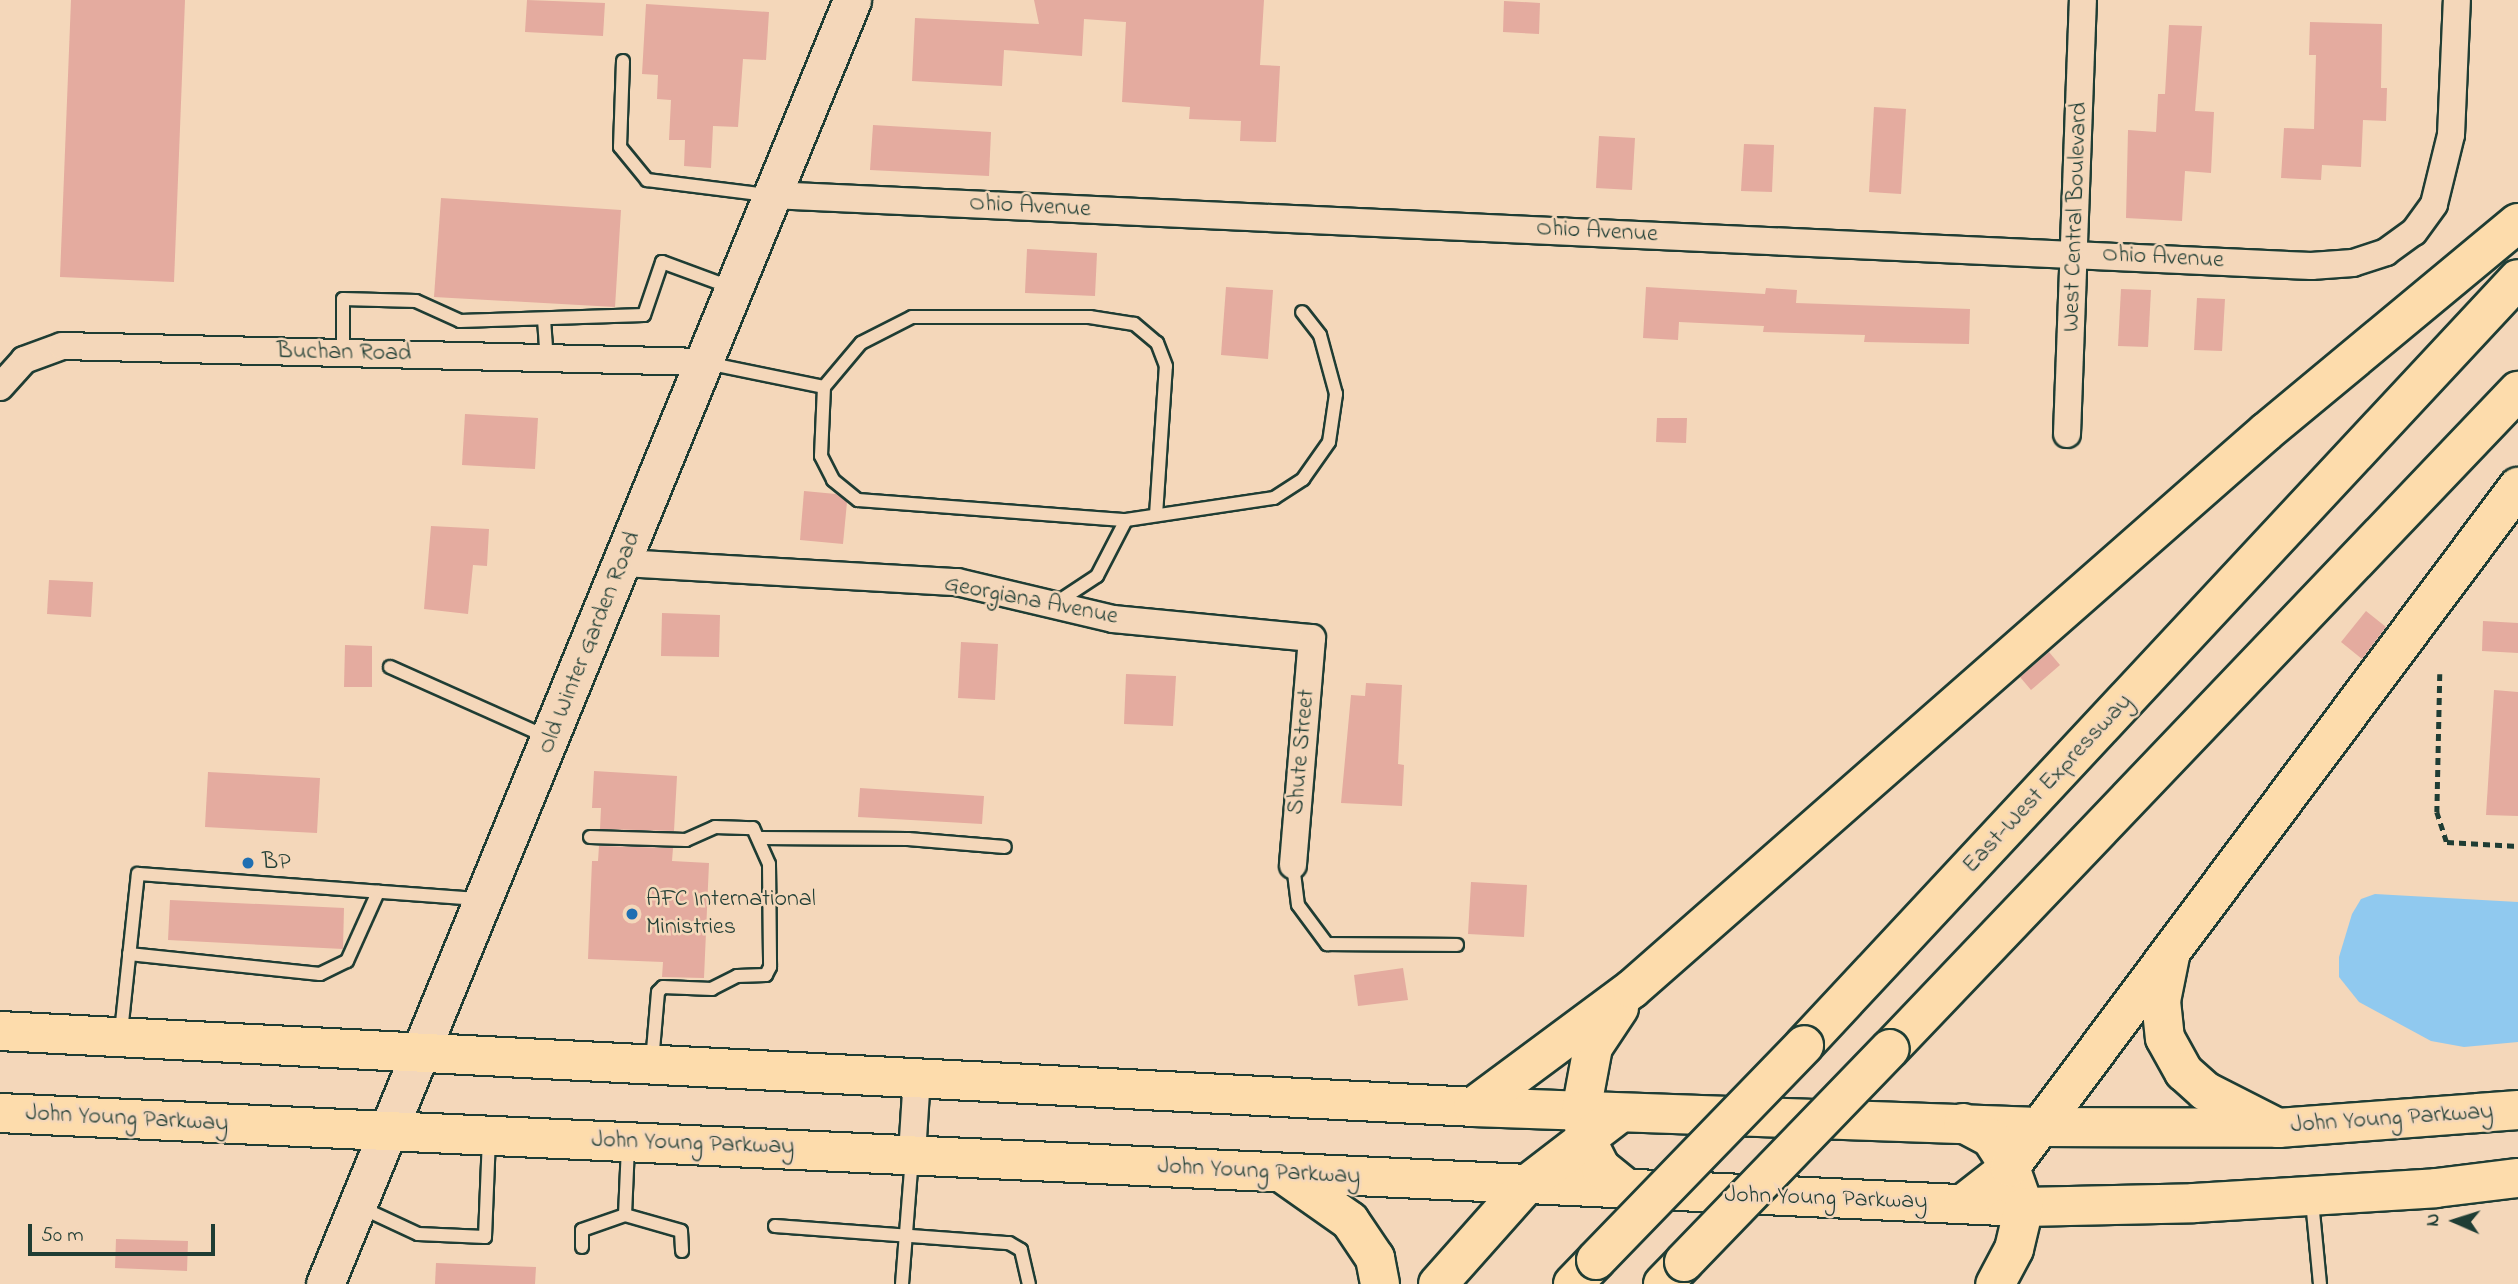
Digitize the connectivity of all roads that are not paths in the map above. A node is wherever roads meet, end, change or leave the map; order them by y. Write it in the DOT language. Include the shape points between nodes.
graph roads {
  1 [pos="852,0"];
  2 [pos="2083,0"];
  3 [pos="2457,0"];
  4 [pos="623,61"];
  5 [pos="771,195"];
  6 [pos="2518,223"];
  7 [pos="2076,253"];
  8 [pos="2518,279"];
  9 [pos="733,289"];
  10 [pos="1302,312"];
  11 [pos="544,318"];
  12 [pos="343,353"];
  13 [pos="547,358"];
  14 [pos="703,362"];
  15 [pos="0,387"];
  16 [pos="824,387"];
  17 [pos="2518,391"];
  18 [pos="2067,433"];
  19 [pos="2518,487"];
  20 [pos="1156,515"];
  21 [pos="1126,520"];
  22 [pos="623,563"];
  23 [pos="1053,605"];
  24 [pos="1312,638"];
  25 [pos="390,667"];
  26 [pos="551,739"];
  27 [pos="590,837"];
  28 [pos="760,838"];
  29 [pos="1005,847"];
  30 [pos="1293,865"];
  31 [pos="378,892"];
  32 [pos="484,900"];
  33 [pos="1457,945"];
  34 [pos="2171,951"];
  35 [pos="129,954"];
  36 [pos="1632,989"];
  37 [pos="0,1031"];
  38 [pos="121,1036"];
  39 [pos="420,1051"];
  40 [pos="652,1062"];
  41 [pos="918,1076"];
  42 [pos="1473,1107"];
  43 [pos="2518,1110"];
  44 [pos="0,1113"];
  45 [pos="1963,1123"];
  46 [pos="1584,1126"];
  47 [pos="2039,1127"];
  48 [pos="2278,1128"];
  49 [pos="386,1132"];
  50 [pos="489,1136"];
  51 [pos="628,1142"];
  52 [pos="912,1154"];
  53 [pos="2010,1167"];
  54 [pos="1282,1173"];
  55 [pos="2518,1178"];
  56 [pos="1525,1185"];
  57 [pos="1628,1190"];
  58 [pos="2312,1195"];
  59 [pos="1964,1204"];
  60 [pos="356,1206"];
  61 [pos="2024,1208"];
  62 [pos="625,1215"];
  63 [pos="775,1226"];
  64 [pos="906,1236"];
  65 [pos="582,1247"];
  66 [pos="682,1251"];
  67 [pos="1584,1272"];
  68 [pos="1673,1273"];
  69 [pos="325,1284"];
  70 [pos="902,1284"];
  71 [pos="1029,1284"];
  72 [pos="1380,1284"];
  73 [pos="1438,1284"];
  74 [pos="1995,1284"];
  75 [pos="2320,1284"];
  1 -- 5 [label="main road, Old Winter Garden Road"];
  2 -- 7 [label="street, West Central Boulevard"];
  3 -- 7 [label="street, Ohio Avenue" via="2446,170 2434,204 2414,232 2386,251 2353,263 2311,266"];
  4 -- 5 [label="lane" via="620,146 647,180"];
  5 -- 7 [label="street, Ohio Avenue"];
  5 -- 9 [label="main road, Old Winter Garden Road"];
  6 -- 36 [label="main road" via="2266,432"];
  7 -- 18 [label="street, West Central Boulevard"];
  8 -- 67 [label="main road, East-West Expressway, bridge" via="1804,1045"];
  9 -- 11 [label="lane" via="662,262 644,315"];
  9 -- 14 [label="main road, Old Winter Garden Road"];
  10 -- 20 [label="lane" via="1320,335 1336,394 1329,442 1303,480 1273,498"];
  11 -- 12 [label="lane" via="460,321 416,300 343,299"];
  11 -- 13 [label="lane"];
  12 -- 13 [label="street, Buchan Road"];
  12 -- 15 [label="street, Buchan Road" via="62,346 24,360"];
  13 -- 14 [label="street, Buchan Road"];
  14 -- 16 [label="lane"];
  14 -- 22 [label="main road, Old Winter Garden Road"];
  16 -- 20 [label="lane" via="861,343 912,317 1090,317 1134,324 1157,343 1166,366"];
  16 -- 21 [label="lane" via="821,456 833,480 859,500"];
  17 -- 68 [label="main road, bridge"];
  19 -- 34 [label="main road"];
  20 -- 21 [label="lane"];
  21 -- 23 [label="lane" via="1097,576"];
  22 -- 23 [label="street, Georgiana Avenue" via="957,582"];
  22 -- 26 [label="main road, Old Winter Garden Road"];
  23 -- 24 [label="street, Georgiana Avenue" via="1112,619"];
  24 -- 30 [label="street, Shute Street"];
  25 -- 26 [label="lane"];
  26 -- 32 [label="main road, Old Winter Garden Road"];
  27 -- 28 [label="lane" via="686,840 715,827 754,828"];
  28 -- 29 [label="lane" via="908,839"];
  28 -- 40 [label="lane" via="770,879 770,967 766,975 737,976 712,989 663,987 658,992"];
  30 -- 33 [label="lane" via="1298,905 1327,944"];
  31 -- 32 [label="lane"];
  31 -- 35 [label="lane" via="347,961 320,974"];
  31 -- 35 [label="lane" via="138,874"];
  32 -- 39 [label="main road, Old Winter Garden Road"];
  34 -- 47 [label="main road"];
  34 -- 48 [label="main road" via="2161,1001 2165,1038 2184,1072 2205,1091"];
  35 -- 38 [label="lane"];
  36 -- 42 [label="main road"];
  36 -- 46 [label="main road" via="1593,1046"];
  37 -- 38 [label="main road, John Young Parkway"];
  38 -- 39 [label="main road, John Young Parkway"];
  39 -- 40 [label="main road, John Young Parkway"];
  39 -- 49 [label="main road, Old Winter Garden Road"];
  40 -- 41 [label="main road, John Young Parkway"];
  41 -- 42 [label="main road, John Young Parkway"];
  41 -- 52 [label="street"];
  42 -- 46 [label="main road, John Young Parkway"];
  43 -- 48 [label="main road, John Young Parkway"];
  44 -- 49 [label="main road, John Young Parkway"];
  45 -- 46 [label="main road, John Young Parkway" via="1620,1114"];
  45 -- 47 [label="main road, John Young Parkway"];
  45 -- 53 [label="main road" via="1990,1138"];
  46 -- 56 [label="main road"];
  46 -- 57 [label="main road" via="1601,1168"];
  47 -- 48 [label="main road, John Young Parkway"];
  47 -- 53 [label="main road"];
  49 -- 50 [label="main road, John Young Parkway"];
  49 -- 60 [label="main road, Old Winter Garden Road"];
  50 -- 51 [label="main road, John Young Parkway"];
  50 -- 60 [label="lane" via="485,1237 418,1234"];
  51 -- 52 [label="main road, John Young Parkway"];
  51 -- 62 [label="lane"];
  52 -- 54 [label="main road, John Young Parkway"];
  52 -- 64 [label="lane"];
  53 -- 59 [label="main road"];
  53 -- 61 [label="main road"];
  54 -- 56 [label="main road, John Young Parkway"];
  54 -- 72 [label="main road" via="1350,1221 1375,1258"];
  55 -- 58 [label="main road, John Young Parkway"];
  56 -- 57 [label="main road, John Young Parkway"];
  56 -- 73 [label="main road"];
  57 -- 59 [label="main road, John Young Parkway"];
  58 -- 61 [label="main road, John Young Parkway"];
  58 -- 75 [label="lane"];
  59 -- 61 [label="main road, John Young Parkway"];
  60 -- 69 [label="main road, Old Winter Garden Road"];
  61 -- 74 [label="main road" via="2014,1249"];
  62 -- 65 [label="lane" via="582,1230"];
  62 -- 66 [label="lane" via="681,1231"];
  63 -- 64 [label="lane"];
  64 -- 70 [label="lane"];
  64 -- 71 [label="lane" via="1009,1243 1021,1250"];
}
